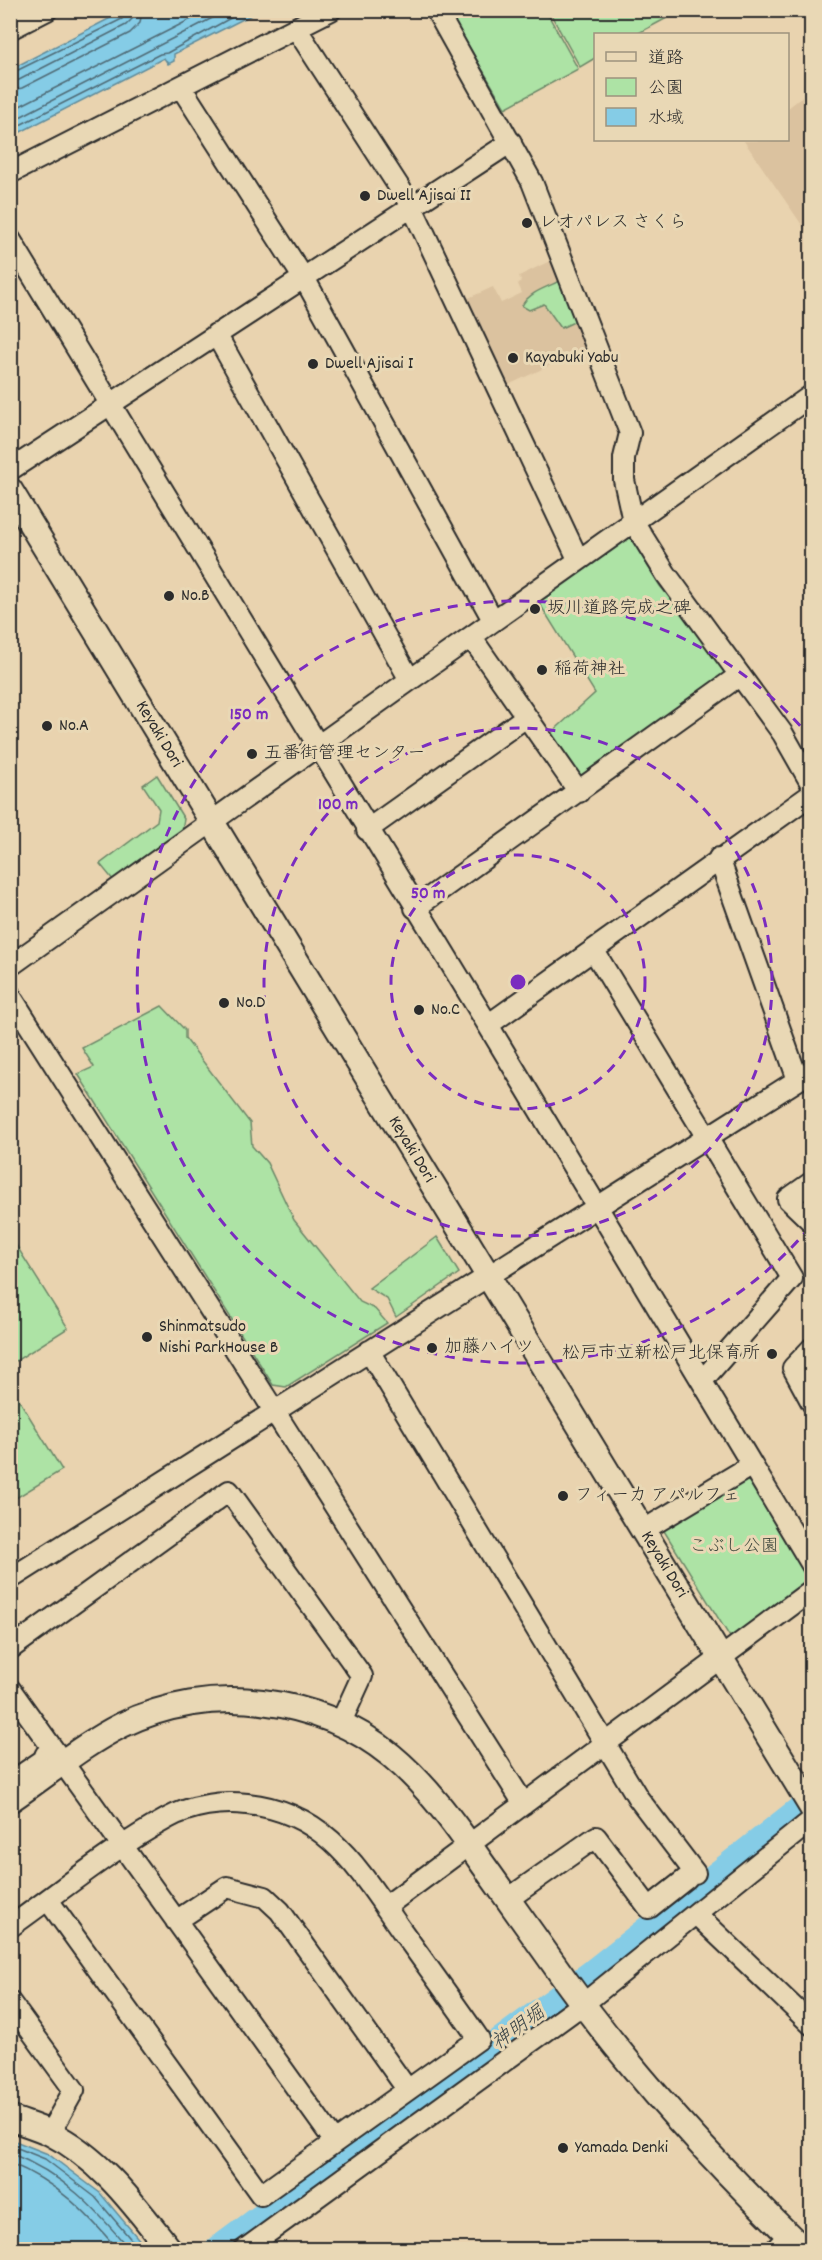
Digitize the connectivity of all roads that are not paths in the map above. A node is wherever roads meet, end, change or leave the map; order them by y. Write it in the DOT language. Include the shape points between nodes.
graph roads {
  1 [pos="47,10"];
  2 [pos="331,10"];
  3 [pos="436,10"];
  4 [pos="296,28"];
  5 [pos="10,29"];
  6 [pos="181,87"];
  7 [pos="511,142"];
  8 [pos="10,173"];
  9 [pos="412,207"];
  10 [pos="10,239"];
  11 [pos="304,278"];
  12 [pos="216,334"];
  13 [pos="812,395"];
  14 [pos="110,404"];
  15 [pos="10,470"];
  16 [pos="10,490"];
  17 [pos="633,521"];
  18 [pos="578,559"];
  19 [pos="493,620"];
  20 [pos="471,637"];
  21 [pos="740,675"];
  22 [pos="410,680"];
  23 [pos="526,717"];
  24 [pos="318,745"];
  25 [pos="812,785"];
  26 [pos="579,792"];
  27 [pos="812,794"];
  28 [pos="211,822"];
  29 [pos="367,830"];
  30 [pos="719,858"];
  31 [pos="415,908"];
  32 [pos="594,951"];
  33 [pos="10,966"];
  34 [pos="10,995"];
  35 [pos="488,1025"];
  36 [pos="805,1075"];
  37 [pos="706,1139"];
  38 [pos="812,1182"];
  39 [pos="598,1207"];
  40 [pos="812,1222"];
  41 [pos="488,1276"];
  42 [pos="812,1348"];
  43 [pos="369,1351"];
  44 [pos="702,1381"];
  45 [pos="812,1403"];
  46 [pos="274,1411"];
  47 [pos="752,1465"];
  48 [pos="642,1531"];
  49 [pos="812,1565"];
  50 [pos="10,1579"];
  51 [pos="812,1590"];
  52 [pos="10,1649"];
  53 [pos="720,1660"];
  54 [pos="10,1689"];
  55 [pos="342,1722"];
  56 [pos="606,1743"];
  57 [pos="53,1758"];
  58 [pos="10,1779"];
  59 [pos="10,1800"];
  60 [pos="806,1800"];
  61 [pos="524,1804"];
  62 [pos="812,1820"];
  63 [pos="470,1845"];
  64 [pos="123,1847"];
  65 [pos="508,1899"];
  66 [pos="48,1900"];
  67 [pos="385,1907"];
  68 [pos="696,1914"];
  69 [pos="176,1921"];
  70 [pos="10,1927"];
  71 [pos="576,1994"];
  72 [pos="10,2001"];
  73 [pos="812,2025"];
  74 [pos="407,2089"];
  75 [pos="10,2118"];
  76 [pos="50,2133"];
  77 [pos="335,2142"];
  78 [pos="789,2245"];
  79 [pos="170,2250"];
  80 [pos="244,2250"];
  1 -- 5 [label="street"];
  2 -- 4 [label="street"];
  3 -- 7 [label="street"];
  4 -- 6 [label="street"];
  4 -- 9 [label="street"];
  6 -- 8 [label="street"];
  6 -- 11 [label="street"];
  7 -- 9 [label="street"];
  7 -- 17 [label="street" via="532,182 630,433 624,480"];
  9 -- 11 [label="street"];
  9 -- 18 [label="street"];
  10 -- 14 [label="street"];
  11 -- 12 [label="street"];
  11 -- 19 [label="street"];
  12 -- 14 [label="street"];
  12 -- 22 [label="street"];
  13 -- 17 [label="street"];
  14 -- 15 [label="street"];
  14 -- 24 [label="street"];
  16 -- 28 [label="street, Keyaki Dori"];
  17 -- 18 [label="street"];
  17 -- 21 [label="street"];
  18 -- 19 [label="street"];
  19 -- 20 [label="street"];
  20 -- 22 [label="street"];
  20 -- 23 [label="street"];
  21 -- 25 [label="street" via="783,734"];
  21 -- 26 [label="street"];
  22 -- 24 [label="street"];
  23 -- 26 [label="street"];
  23 -- 29 [label="street"];
  24 -- 28 [label="street"];
  24 -- 29 [label="street"];
  26 -- 31 [label="street"];
  27 -- 30 [label="street"];
  28 -- 33 [label="street"];
  28 -- 41 [label="street, Keyaki Dori"];
  29 -- 31 [label="street"];
  30 -- 32 [label="street"];
  30 -- 36 [label="street"];
  31 -- 35 [label="street"];
  32 -- 35 [label="street"];
  32 -- 37 [label="street"];
  34 -- 46 [label="street"];
  35 -- 39 [label="street"];
  36 -- 37 [label="street"];
  37 -- 39 [label="street"];
  37 -- 44 [label="street" via="792,1278"];
  38 -- 40 [label="street" via="788,1199"];
  39 -- 41 [label="street"];
  39 -- 44 [label="street"];
  41 -- 43 [label="street"];
  41 -- 48 [label="street, Keyaki Dori"];
  42 -- 45 [label="street" via="793,1368"];
  43 -- 46 [label="street"];
  43 -- 56 [label="street"];
  44 -- 47 [label="street"];
  46 -- 50 [label="street"];
  46 -- 61 [label="street"];
  47 -- 48 [label="street"];
  47 -- 49 [label="street"];
  48 -- 53 [label="street, Keyaki Dori"];
  51 -- 53 [label="street"];
  52 -- 55 [label="street" via="230,1491 362,1676"];
  53 -- 56 [label="street"];
  53 -- 60 [label="street, Keyaki Dori"];
  54 -- 57 [label="street"];
  55 -- 57 [label="street" via="282,1704 233,1699 189,1703 150,1714"];
  55 -- 63 [label="street" via="387,1750 425,1785"];
  56 -- 61 [label="street"];
  56 -- 65 [label="street" via="691,1876 649,1908 596,1837"];
  57 -- 58 [label="street" via="41,1758"];
  57 -- 59 [label="street"];
  57 -- 64 [label="street"];
  61 -- 63 [label="street"];
  62 -- 68 [label="street"];
  63 -- 65 [label="street"];
  63 -- 67 [label="street"];
  64 -- 66 [label="street"];
  64 -- 67 [label="street" via="169,1817 193,1808 212,1804 263,1805 300,1818 322,1832 352,1860"];
  64 -- 69 [label="street"];
  65 -- 71 [label="street"];
  66 -- 70 [label="street"];
  66 -- 77 [label="street" via="261,2195"];
  67 -- 74 [label="street" via="479,2039"];
  68 -- 71 [label="street"];
  68 -- 73 [label="street"];
  69 -- 74 [label="street" via="227,1887 265,1897 280,1911"];
  69 -- 77 [label="street"];
  71 -- 78 [label="street" via="667,2107"];
  71 -- 80 [label="street"];
  72 -- 76 [label="street" via="74,2090"];
  74 -- 77 [label="street"];
  75 -- 76 [label="street"];
  76 -- 79 [label="street" via="109,2176"];
}
